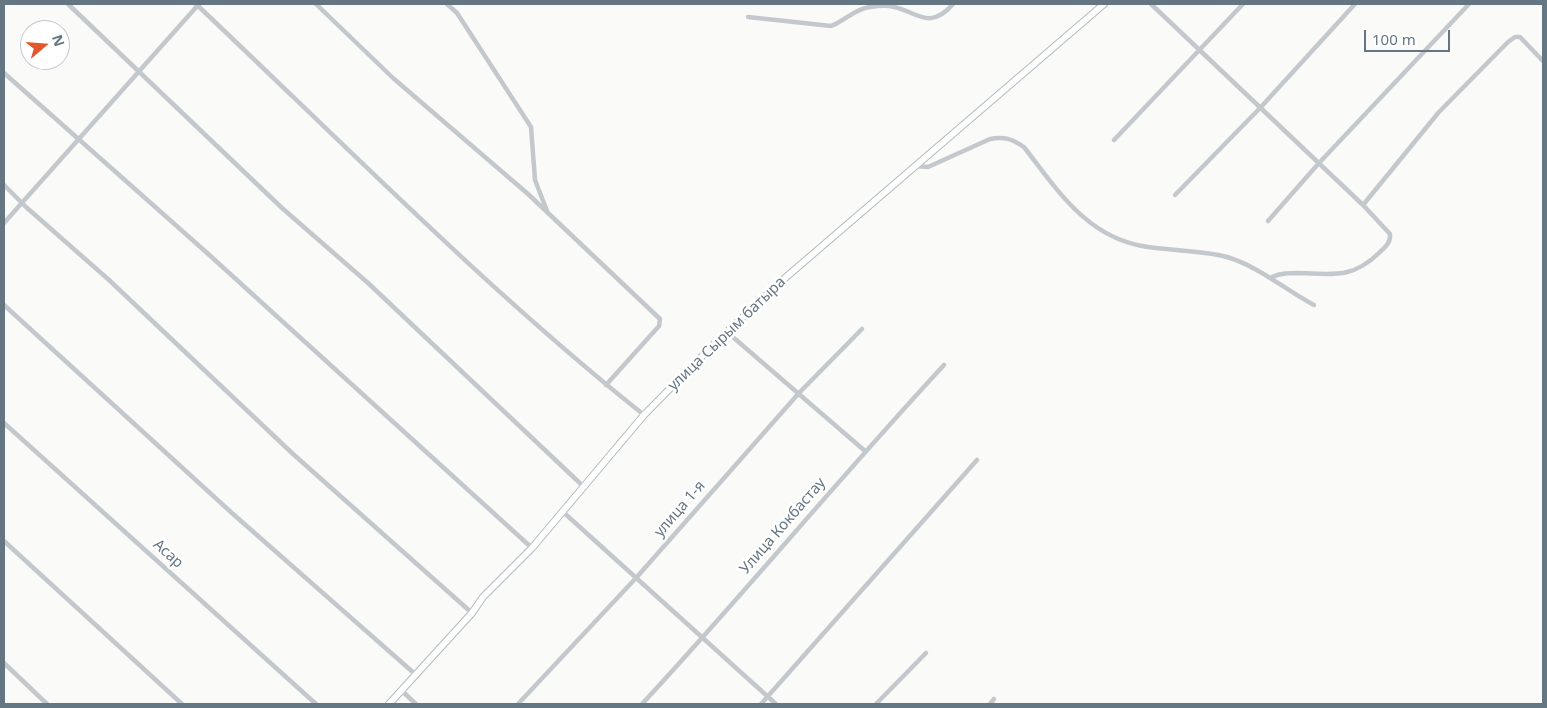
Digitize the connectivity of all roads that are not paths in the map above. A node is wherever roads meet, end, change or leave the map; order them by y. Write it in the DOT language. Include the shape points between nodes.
graph roads {
  1 [pos="68,4"];
  2 [pos="198,4"];
  3 [pos="316,4"];
  4 [pos="447,4"];
  5 [pos="953,4"];
  6 [pos="1104,4"];
  7 [pos="1151,4"];
  8 [pos="1243,4"];
  9 [pos="1355,4"];
  10 [pos="1469,4"];
  11 [pos="748,17"];
  12 [pos="1199,50"];
  13 [pos="1543,61"];
  14 [pos="139,71"];
  15 [pos="4,72"];
  16 [pos="1260,108"];
  17 [pos="79,138"];
  18 [pos="1114,140"];
  19 [pos="1319,163"];
  20 [pos="915,166"];
  21 [pos="4,185"];
  22 [pos="1175,195"];
  23 [pos="23,202"];
  24 [pos="1363,204"];
  25 [pos="548,212"];
  26 [pos="1268,221"];
  27 [pos="4,224"];
  28 [pos="1272,277"];
  29 [pos="4,304"];
  30 [pos="1314,305"];
  31 [pos="862,329"];
  32 [pos="727,332"];
  33 [pos="944,365"];
  34 [pos="606,384"];
  35 [pos="799,394"];
  36 [pos="644,415"];
  37 [pos="4,424"];
  38 [pos="865,451"];
  39 [pos="977,460"];
  40 [pos="584,487"];
  41 [pos="562,511"];
  42 [pos="4,541"];
  43 [pos="532,548"];
  44 [pos="636,578"];
  45 [pos="472,613"];
  46 [pos="703,638"];
  47 [pos="926,653"];
  48 [pos="4,663"];
  49 [pos="415,674"];
  50 [pos="402,691"];
  51 [pos="768,697"];
  52 [pos="994,699"];
  53 [pos="47,704"];
  54 [pos="182,704"];
  55 [pos="316,704"];
  56 [pos="389,704"];
  57 [pos="416,704"];
  58 [pos="518,704"];
  59 [pos="642,704"];
  60 [pos="761,704"];
  61 [pos="776,704"];
  62 [pos="876,704"];
  63 [pos="990,704"];
  1 -- 14 [label="street"];
  2 -- 14 [label="street"];
  2 -- 34 [label="street" via="464,258"];
  3 -- 25 [label="street" via="393,78"];
  4 -- 25 [label="street" via="457,13 531,127 535,180"];
  5 -- 11 [label="street" via="940,15 927,18 890,6 861,8 831,26"];
  6 -- 20 [label="street, улица Сырым батыра"];
  7 -- 12 [label="street"];
  8 -- 12 [label="street"];
  9 -- 16 [label="street"];
  10 -- 19 [label="street"];
  12 -- 16 [label="street"];
  12 -- 18 [label="street"];
  13 -- 24 [label="street" via="1520,38 1508,42 1440,112"];
  14 -- 17 [label="street"];
  14 -- 40 [label="street"];
  15 -- 17 [label="street"];
  16 -- 19 [label="street"];
  16 -- 22 [label="street"];
  17 -- 23 [label="street"];
  17 -- 43 [label="street"];
  19 -- 24 [label="street"];
  19 -- 26 [label="street"];
  20 -- 28 [label="street" via="928,167 990,138 1000,136 1014,140 1024,147 1075,211 1095,228 1126,242 1147,247 1228,258"];
  20 -- 32 [label="street, улица Сырым батыра"];
  21 -- 23 [label="street"];
  23 -- 27 [label="street"];
  23 -- 45 [label="street" via="293,454"];
  24 -- 28 [label="street" via="1384,225 1391,238 1366,265 1344,274 1287,273"];
  25 -- 34 [label="street" via="660,319 659,326"];
  28 -- 30 [label="street"];
  29 -- 49 [label="street" via="233,514"];
  31 -- 35 [label="street, улица 1-я"];
  32 -- 35 [label="street"];
  32 -- 36 [label="street, улица Сырым батыра"];
  33 -- 38 [label="street, Улица Кокбастау"];
  34 -- 36 [label="street"];
  35 -- 38 [label="street"];
  35 -- 44 [label="street, улица 1-я"];
  36 -- 40 [label="street, улица Сырым батыра"];
  37 -- 55 [label="street, Асар"];
  38 -- 46 [label="street, Улица Кокбастау"];
  39 -- 51 [label="street"];
  40 -- 41 [label="street, улица Сырым батыра"];
  41 -- 43 [label="street, улица Сырым батыра"];
  41 -- 44 [label="street"];
  42 -- 54 [label="street"];
  43 -- 45 [label="street, улица Сырым батыра" via="483,596"];
  44 -- 46 [label="street"];
  44 -- 58 [label="street, улица 1-я"];
  45 -- 49 [label="street, улица Сырым батыра"];
  46 -- 51 [label="street"];
  46 -- 59 [label="street, Улица Кокбастау"];
  47 -- 62 [label="street"];
  48 -- 53 [label="street"];
  49 -- 50 [label="street, улица Сырым батыра"];
  50 -- 56 [label="street, улица Сырым батыра"];
  50 -- 57 [label="street"];
  51 -- 60 [label="street"];
  51 -- 61 [label="street"];
  52 -- 63 [label="street"];
}
